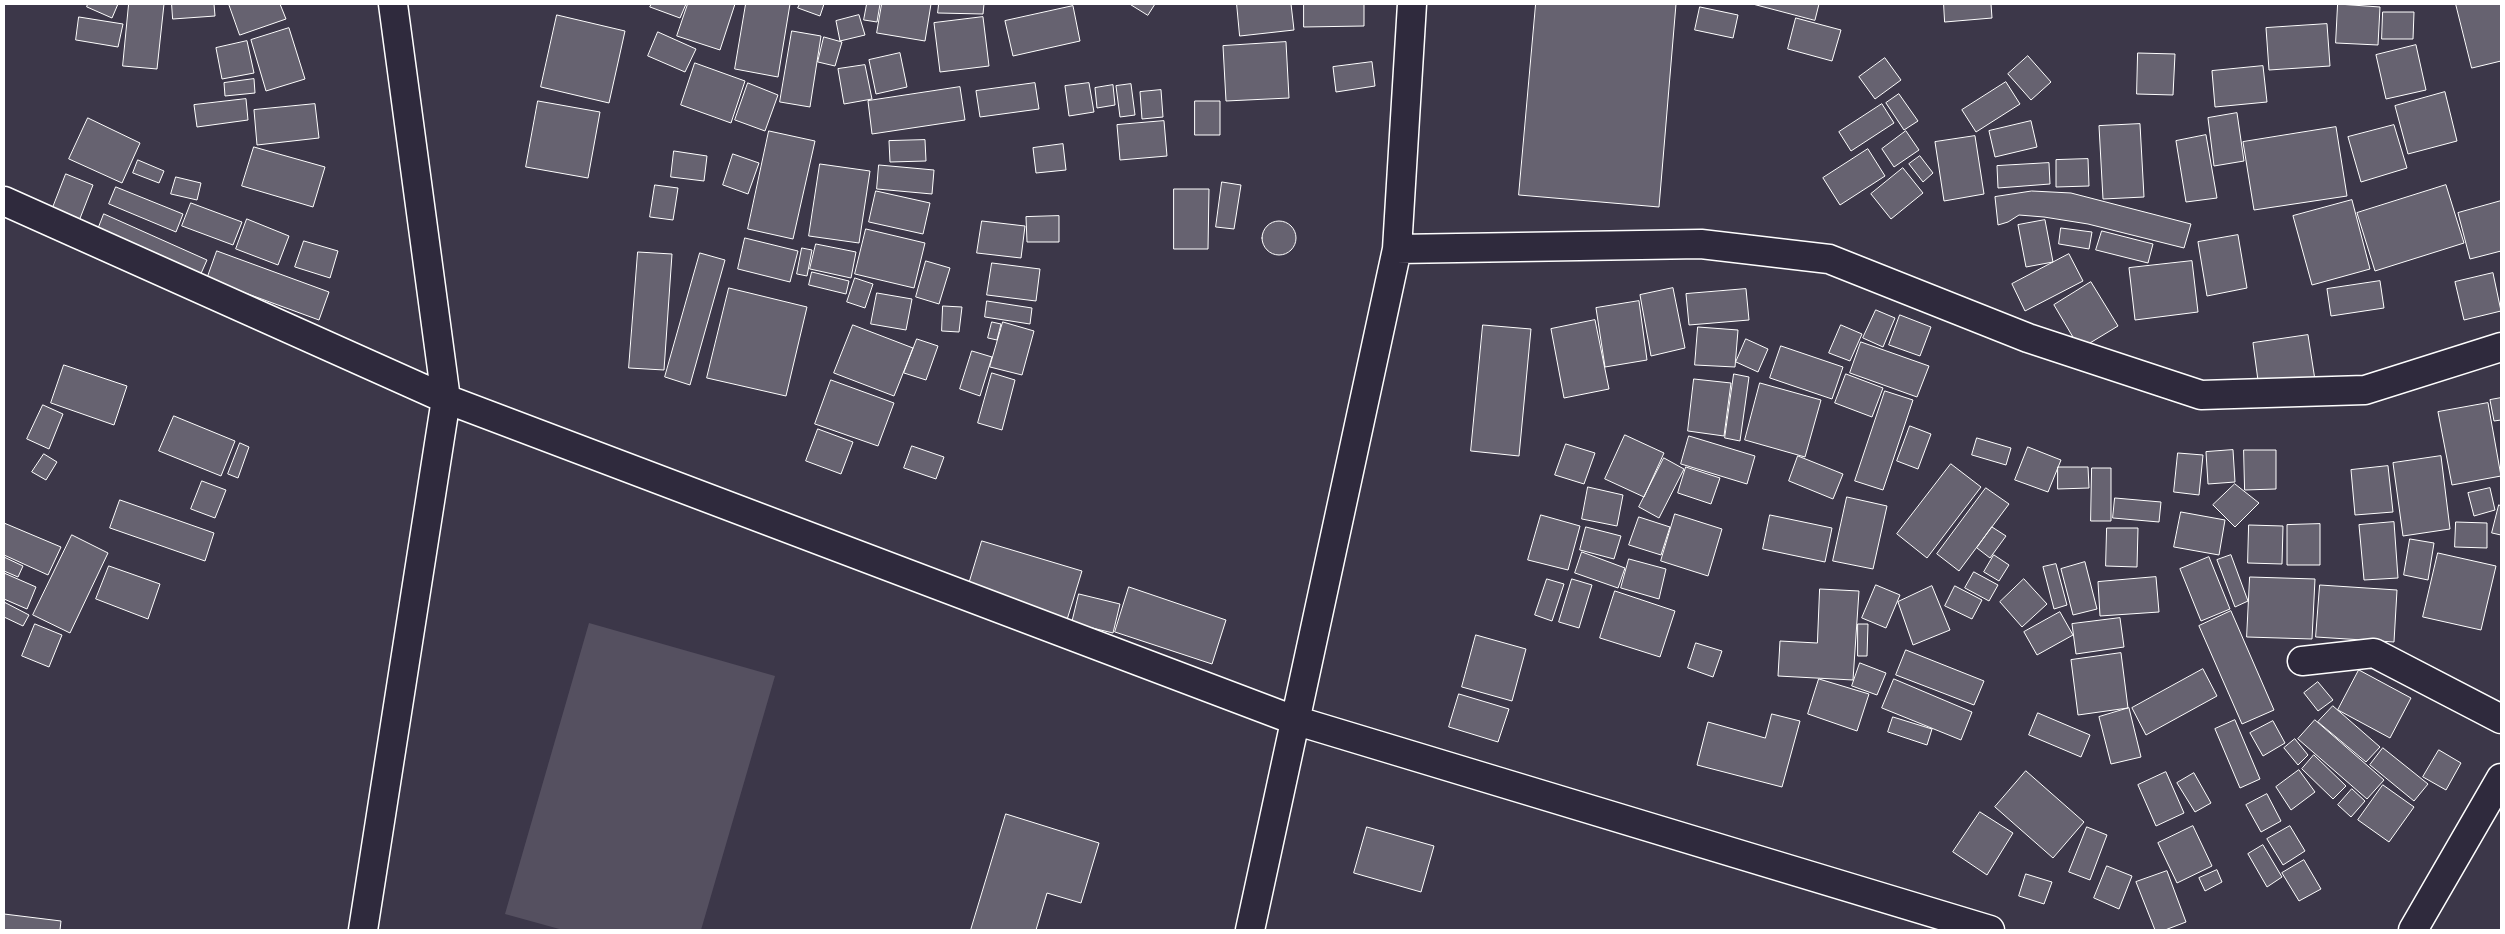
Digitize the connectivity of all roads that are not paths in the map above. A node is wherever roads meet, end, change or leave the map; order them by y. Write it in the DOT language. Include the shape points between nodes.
graph roads {
  1 [pos="393,4"];
  2 [pos="1412,4"];
  3 [pos="4,201"];
  4 [pos="1397,249"];
  5 [pos="2501,347"];
  6 [pos="446,400"];
  7 [pos="2302,661"];
  8 [pos="2501,719"];
  9 [pos="1294,720"];
  10 [pos="2501,778"];
  11 [pos="363,930"];
  12 [pos="1250,930"];
  13 [pos="1990,930"];
  14 [pos="2413,930"];
  1 -- 6 [label="street"];
  2 -- 4 [label="street"];
  3 -- 6 [label="street"];
  4 -- 5 [label="street" via="1701,244 1830,259 2028,338 2201,395 2365,390"];
  4 -- 9 [label="street"];
  6 -- 9 [label="street"];
  6 -- 11 [label="street"];
  7 -- 8 [label="street" via="2374,652"];
  9 -- 12 [label="street"];
  9 -- 13 [label="street"];
  10 -- 14 [label="street"];
}
